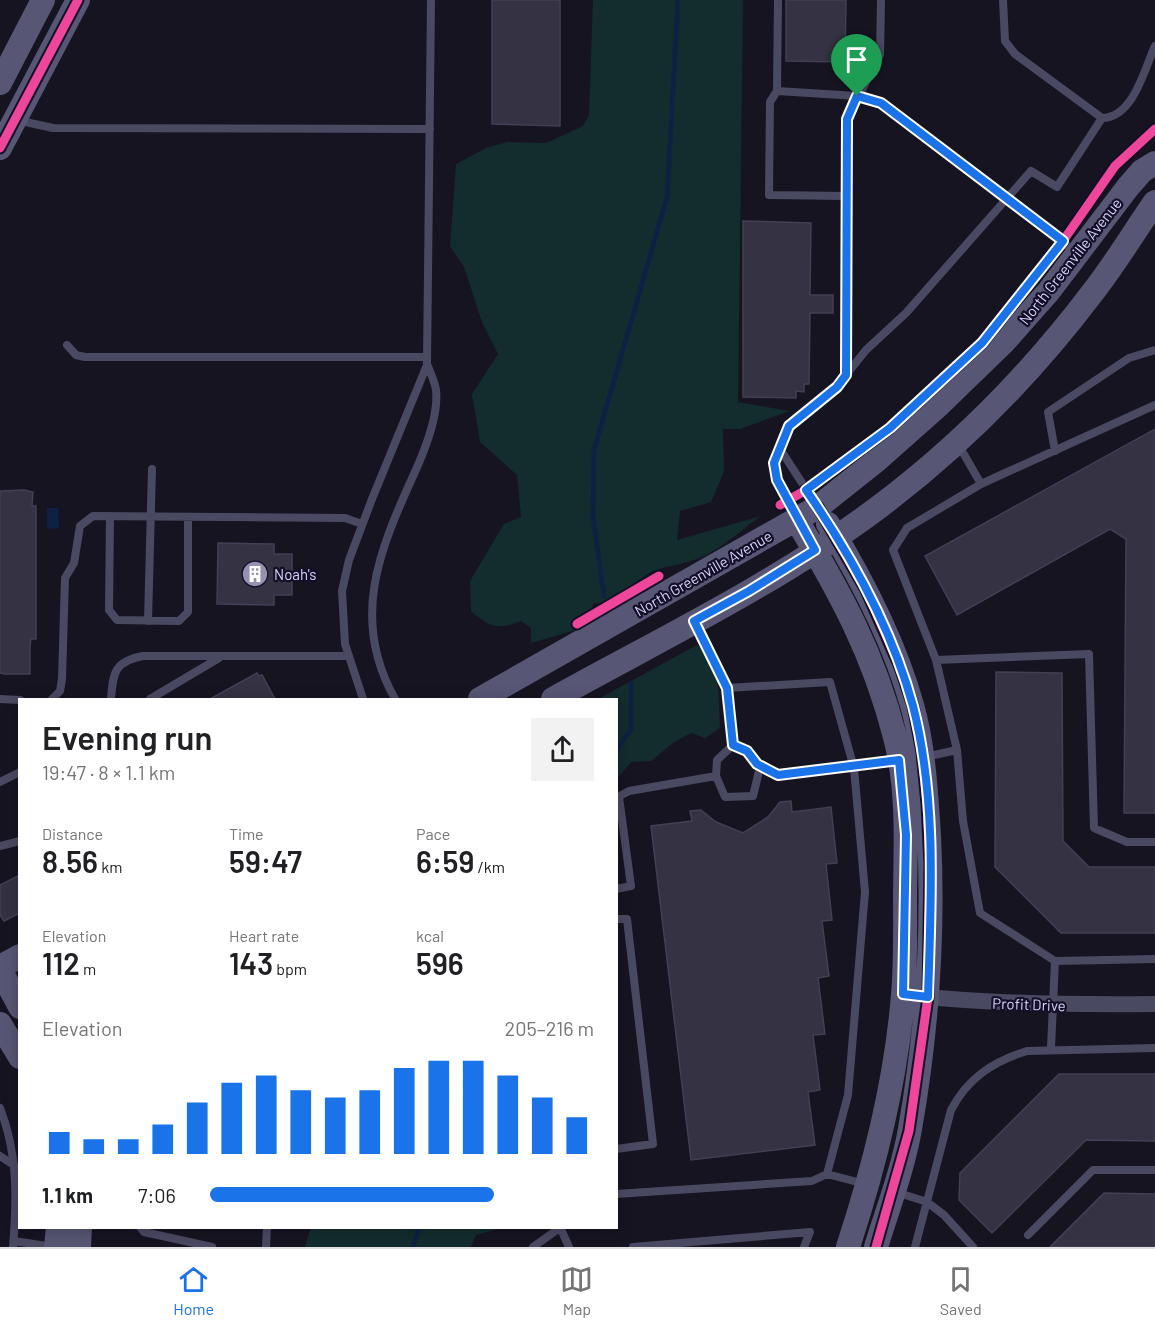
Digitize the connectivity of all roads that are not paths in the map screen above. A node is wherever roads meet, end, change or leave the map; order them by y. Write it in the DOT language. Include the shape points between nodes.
graph roads {
  1 [pos="43,0"];
  2 [pos="78,0"];
  3 [pos="431,0"];
  4 [pos="778,0"];
  5 [pos="881,0"];
  6 [pos="1003,0"];
  7 [pos="1155,46"];
  8 [pos="0,83"];
  9 [pos="777,91"];
  10 [pos="857,96"];
  11 [pos="5,115"];
  12 [pos="1102,118"];
  13 [pos="430,129"];
  14 [pos="0,148"];
  15 [pos="1151,164"];
  16 [pos="846,196"];
  17 [pos="1010,198"];
  18 [pos="1155,202"];
  19 [pos="1078,254"];
  20 [pos="67,345"];
  21 [pos="1155,350"];
  22 [pos="427,361"];
  23 [pos="846,375"];
  24 [pos="1155,405"];
  25 [pos="957,441"];
  26 [pos="780,449"];
  27 [pos="1055,451"];
  28 [pos="152,469"];
  29 [pos="981,484"];
  30 [pos="818,507"];
  31 [pos="110,516"];
  32 [pos="150,517"];
  33 [pos="188,517"];
  34 [pos="796,519"];
  35 [pos="362,524"];
  36 [pos="836,536"];
  37 [pos="815,550"];
  38 [pos="148,621"];
  39 [pos="694,621"];
  40 [pos="348,656"];
  41 [pos="221,657"];
  42 [pos="936,660"];
  43 [pos="727,688"];
  44 [pos="53,698"];
  45 [pos="111,698"];
  46 [pos="152,698"];
  47 [pos="363,698"];
  48 [pos="395,698"];
  49 [pos="482,698"];
  50 [pos="555,698"];
  51 [pos="0,699"];
  52 [pos="18,700"];
  53 [pos="733,745"];
  54 [pos="957,750"];
  55 [pos="911,759"];
  56 [pos="757,764"];
  57 [pos="854,768"];
  58 [pos="18,773"];
  59 [pos="716,776"];
  60 [pos="0,782"];
  61 [pos="618,797"];
  62 [pos="18,842"];
  63 [pos="1155,842"];
  64 [pos="0,846"];
  65 [pos="618,889"];
  66 [pos="618,919"];
  67 [pos="18,957"];
  68 [pos="1155,959"];
  69 [pos="1055,961"];
  70 [pos="0,968"];
  71 [pos="903,994"];
  72 [pos="928,997"];
  73 [pos="13,998"];
  74 [pos="1155,1004"];
  75 [pos="1052,1005"];
  76 [pos="0,1024"];
  77 [pos="1051,1048"];
  78 [pos="1155,1048"];
  79 [pos="18,1054"];
  80 [pos="0,1108"];
  81 [pos="618,1149"];
  82 [pos="0,1156"];
  83 [pos="15,1166"];
  84 [pos="1155,1170"];
  85 [pos="828,1174"];
  86 [pos="869,1184"];
  87 [pos="892,1191"];
  88 [pos="618,1194"];
  89 [pos="927,1202"];
  90 [pos="58,1229"];
  91 [pos="80,1229"];
  92 [pos="142,1229"];
  93 [pos="267,1229"];
  94 [pos="557,1229"];
  95 [pos="561,1229"];
  96 [pos="1028,1235"];
  97 [pos="13,1244"];
  98 [pos="55,1247"];
  99 [pos="79,1247"];
  100 [pos="213,1247"];
  101 [pos="266,1247"];
  102 [pos="532,1247"];
  103 [pos="569,1247"];
  104 [pos="633,1247"];
  105 [pos="804,1247"];
  106 [pos="848,1247"];
  107 [pos="876,1247"];
  108 [pos="915,1247"];
  109 [pos="973,1247"];
  1 -- 8 [label="street"];
  2 -- 11 [label="street"];
  3 -- 13 [label="lane"];
  4 -- 9 [label="lane"];
  5 -- 10 [label="lane" via="880,55"];
  6 -- 12 [label="lane" via="1005,41 1015,54"];
  7 -- 12 [label="lane" via="1127,106 1113,118"];
  9 -- 10 [label="lane"];
  9 -- 16 [label="lane" via="770,102 769,195"];
  10 -- 16 [label="lane" via="847,119"];
  10 -- 17 [label="lane" via="881,103"];
  11 -- 13 [label="lane" via="53,128"];
  11 -- 14 [label="street"];
  12 -- 17 [label="lane" via="1057,187 1031,171"];
  13 -- 22 [label="lane"];
  15 -- 19 [label="street, North Greenville Avenue"];
  16 -- 23 [label="lane"];
  17 -- 19 [label="lane"];
  17 -- 23 [label="lane"];
  18 -- 25 [label="street" via="1094,291 1041,357"];
  19 -- 30 [label="street, North Greenville Avenue" via="1003,343 877,460"];
  20 -- 22 [label="lane" via="76,355 85,357"];
  21 -- 27 [label="lane" via="1129,358 1048,412"];
  22 -- 35 [label="lane"];
  22 -- 48 [label="lane" via="436,390 430,428 385,546 371,598 372,642"];
  23 -- 26 [label="lane" via="789,426"];
  24 -- 27 [label="lane"];
  25 -- 29 [label="lane"];
  25 -- 36 [label="street" via="875,510"];
  26 -- 30 [label="lane"];
  26 -- 34 [label="lane" via="774,463 777,480"];
  27 -- 29 [label="lane"];
  28 -- 32 [label="lane"];
  29 -- 42 [label="lane" via="907,528 893,550"];
  30 -- 34 [label="street, North Greenville Avenue"];
  30 -- 36 [label="street"];
  31 -- 32 [label="lane"];
  31 -- 38 [label="lane" via="109,610 117,620"];
  31 -- 44 [label="lane" via="93,516 77,533 76,556 65,578 62,679 60,691"];
  32 -- 33 [label="lane"];
  32 -- 38 [label="lane"];
  33 -- 35 [label="lane" via="345,518"];
  33 -- 38 [label="lane" via="188,612 179,621"];
  34 -- 37 [label="street"];
  34 -- 49 [label="street, North Greenville Avenue"];
  35 -- 40 [label="lane" via="342,591"];
  36 -- 37 [label="street"];
  36 -- 55 [label="street" via="866,590 900,667 913,706"];
  37 -- 39 [label="street"];
  37 -- 55 [label="street" via="861,635 896,740"];
  39 -- 43 [label="lane"];
  39 -- 50 [label="street"];
  40 -- 41 [label="lane"];
  40 -- 47 [label="lane"];
  41 -- 45 [label="lane" via="127,659 118,667"];
  41 -- 46 [label="lane"];
  42 -- 54 [label="lane"];
  42 -- 63 [label="lane" via="1089,654 1094,828 1127,842"];
  43 -- 53 [label="lane"];
  43 -- 57 [label="lane" via="830,682"];
  51 -- 52 [label="lane"];
  53 -- 56 [label="lane" via="747,751"];
  53 -- 59 [label="lane" via="717,760"];
  54 -- 55 [label="lane"];
  54 -- 69 [label="lane" via="963,820 980,913"];
  55 -- 57 [label="lane"];
  55 -- 71 [label="street"];
  55 -- 72 [label="street" via="930,865"];
  56 -- 57 [label="lane" via="778,775"];
  56 -- 59 [label="lane" via="760,768 753,796 725,797"];
  57 -- 85 [label="lane" via="866,892 848,1095"];
  58 -- 60 [label="lane"];
  59 -- 61 [label="lane" via="629,791"];
  61 -- 65 [label="lane" via="631,886"];
  62 -- 64 [label="lane"];
  66 -- 81 [label="lane" via="627,919 653,1144"];
  67 -- 70 [label="street"];
  68 -- 69 [label="lane"];
  69 -- 75 [label="lane"];
  70 -- 73 [label="street"];
  71 -- 72 [label="street, Profit Drive"];
  71 -- 86 [label="street" via="890,1094"];
  72 -- 75 [label="street, Profit Drive"];
  72 -- 87 [label="street" via="909,1131"];
  74 -- 75 [label="street, Profit Drive"];
  75 -- 77 [label="lane"];
  76 -- 79 [label="street"];
  77 -- 78 [label="lane"];
  77 -- 89 [label="lane" via="1008,1057 967,1084 946,1125"];
  80 -- 83 [label="lane"];
  82 -- 83 [label="lane"];
  83 -- 97 [label="lane"];
  84 -- 96 [label="lane" via="1093,1170"];
  85 -- 86 [label="lane"];
  85 -- 88 [label="lane" via="812,1181"];
  86 -- 87 [label="street"];
  86 -- 106 [label="street"];
  87 -- 89 [label="lane"];
  87 -- 107 [label="street"];
  89 -- 108 [label="lane"];
  89 -- 109 [label="lane"];
  90 -- 98 [label="street"];
  91 -- 99 [label="street"];
  92 -- 100 [label="lane"];
  93 -- 101 [label="lane"];
  94 -- 102 [label="lane"];
  95 -- 103 [label="lane"];
  97 -- 98 [label="lane"];
  104 -- 105 [label="lane" via="810,1232"];
}
